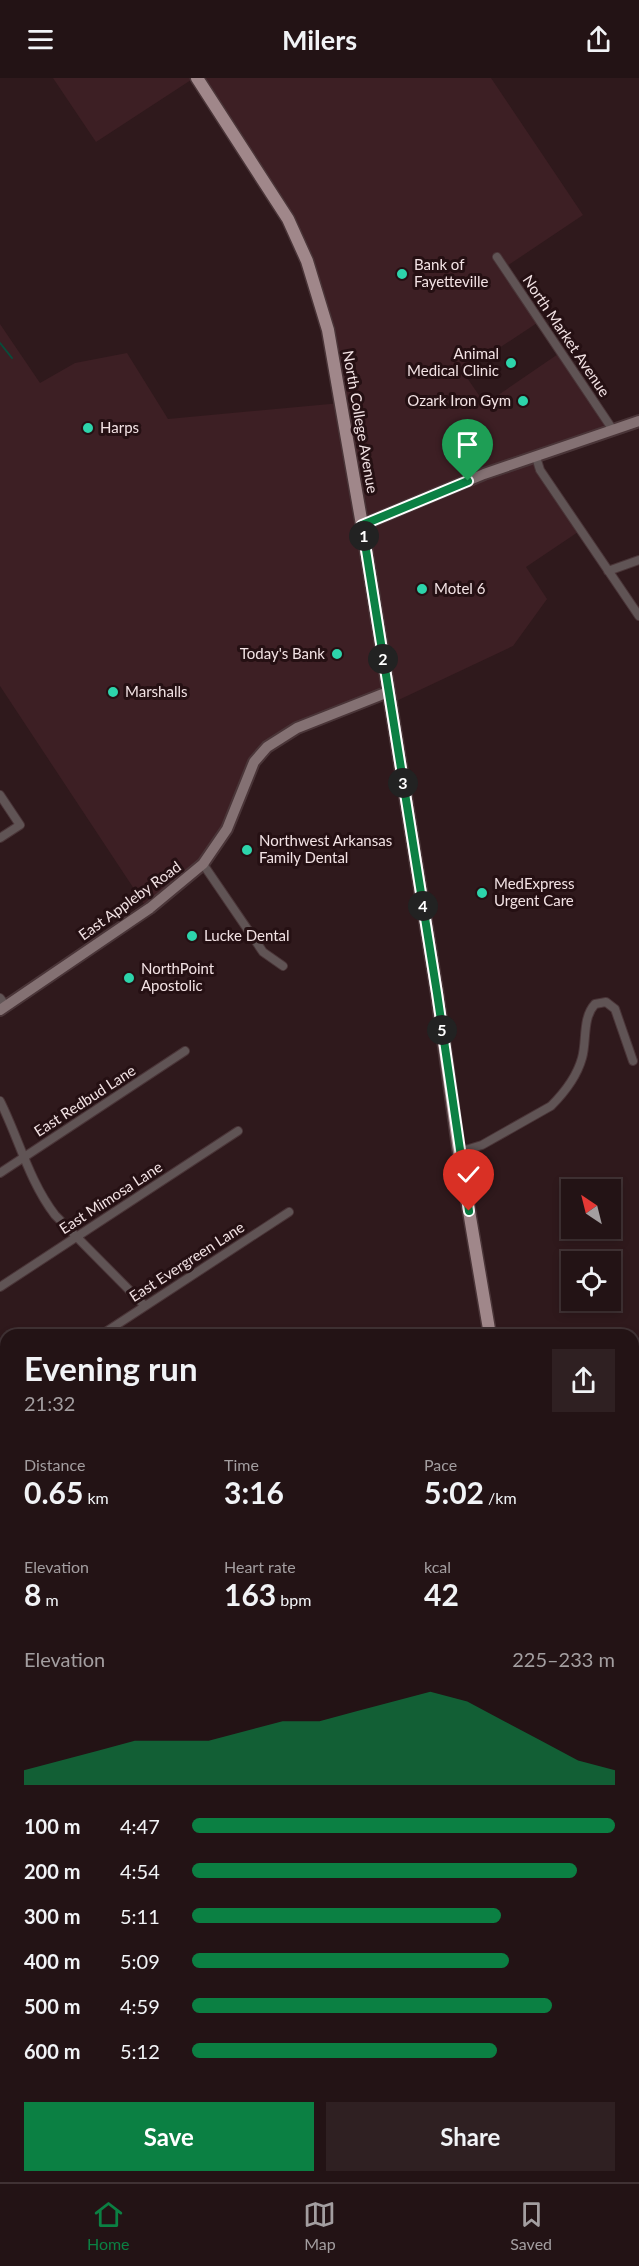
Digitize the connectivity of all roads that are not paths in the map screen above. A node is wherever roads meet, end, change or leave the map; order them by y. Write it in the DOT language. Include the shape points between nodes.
graph roads {
  1 [pos="198,79"];
  2 [pos="497,257"];
  3 [pos="639,421"];
  4 [pos="613,430"];
  5 [pos="536,457"];
  6 [pos="362,525"];
  7 [pos="639,560"];
  8 [pos="608,571"];
  9 [pos="639,616"];
  10 [pos="388,692"];
  11 [pos="0,795"];
  12 [pos="0,838"];
  13 [pos="203,864"];
  14 [pos="283,966"];
  15 [pos="2,1005"];
  16 [pos="185,1051"];
  17 [pos="633,1061"];
  18 [pos="0,1101"];
  19 [pos="238,1131"];
  20 [pos="459,1152"];
  21 [pos="24,1157"];
  22 [pos="0,1173"];
  23 [pos="289,1212"];
  24 [pos="77,1236"];
  25 [pos="0,1287"];
  26 [pos="145,1306"];
  27 [pos="110,1329"];
  28 [pos="489,1329"];
  1 -- 6 [label="main road, North College Avenue" via="276,198 307,261 333,351"];
  2 -- 4 [label="street, North Market Avenue"];
  3 -- 4 [label="street"];
  4 -- 5 [label="street"];
  5 -- 6 [label="street" via="484,474"];
  5 -- 8 [label="street" via="540,470"];
  6 -- 10 [label="main road, North College Avenue"];
  7 -- 8 [label="street"];
  8 -- 9 [label="street"];
  10 -- 13 [label="street, East Appleby Road" via="297,728 267,747 254,762 226,829"];
  10 -- 20 [label="main road, North College Avenue"];
  11 -- 12 [label="street" via="20,825"];
  13 -- 14 [label="street" via="263,952"];
  13 -- 15 [label="street, East Appleby Road" via="150,908"];
  16 -- 21 [label="street, East Redbud Lane"];
  17 -- 20 [label="street" via="615,1009 606,1002 595,1004 588,1016 582,1058 561,1096 551,1106 482,1145"];
  18 -- 21 [label="street"];
  19 -- 24 [label="street, East Mimosa Lane"];
  20 -- 28 [label="main road, North College Avenue"];
  21 -- 22 [label="street, East Redbud Lane"];
  21 -- 24 [label="street" via="40,1194"];
  23 -- 26 [label="street, East Evergreen Lane"];
  24 -- 25 [label="street, East Mimosa Lane"];
  24 -- 26 [label="street"];
  26 -- 27 [label="street, East Evergreen Lane"];
}
